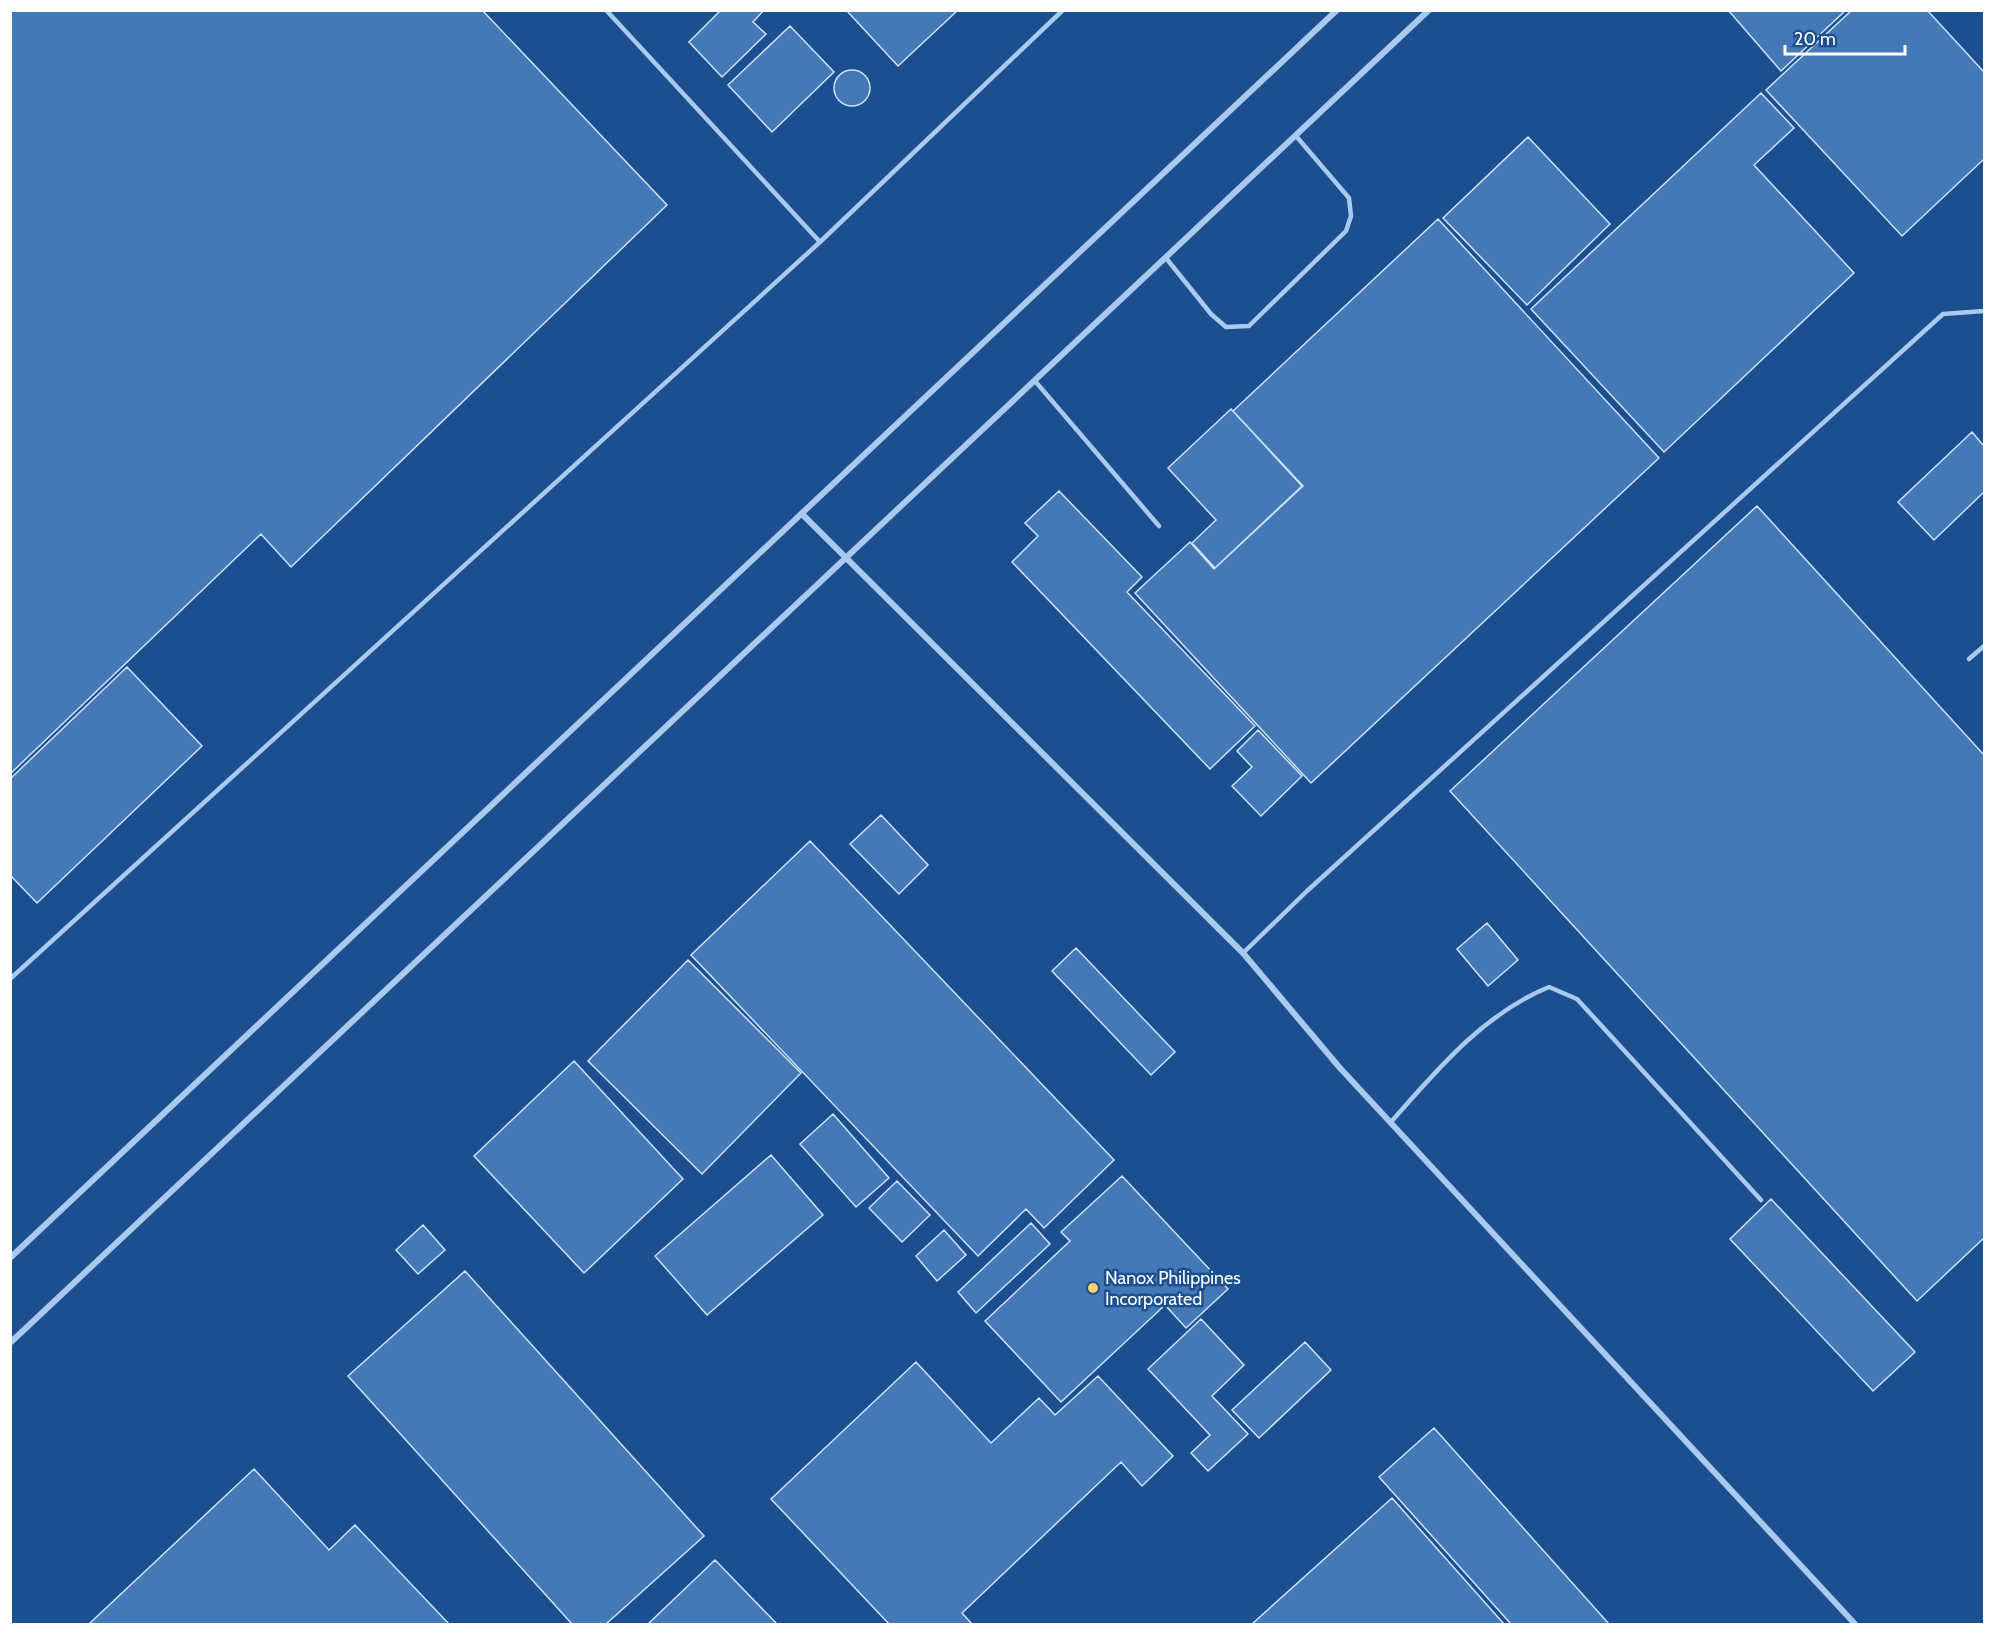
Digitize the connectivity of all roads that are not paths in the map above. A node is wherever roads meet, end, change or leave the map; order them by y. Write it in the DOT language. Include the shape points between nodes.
graph roads {
  1 [pos="606,10"];
  2 [pos="1064,10"];
  3 [pos="1337,10"];
  4 [pos="1429,10"];
  5 [pos="1296,136"];
  6 [pos="820,242"];
  7 [pos="1166,258"];
  8 [pos="1984,311"];
  9 [pos="1035,381"];
  10 [pos="802,514"];
  11 [pos="1159,526"];
  12 [pos="845,559"];
  13 [pos="1984,646"];
  14 [pos="1969,659"];
  15 [pos="1243,953"];
  16 [pos="10,980"];
  17 [pos="1391,1122"];
  18 [pos="1761,1200"];
  19 [pos="10,1258"];
  20 [pos="10,1343"];
  21 [pos="1855,1624"];
  1 -- 6 [label="lane"];
  2 -- 6 [label="lane"];
  3 -- 10 [label="street"];
  4 -- 5 [label="street"];
  5 -- 7 [label="street"];
  5 -- 7 [label="lane" via="1349,198 1352,216 1346,231 1249,326 1226,327"];
  6 -- 16 [label="lane"];
  7 -- 9 [label="street"];
  8 -- 15 [label="lane" via="1943,314"];
  9 -- 11 [label="lane"];
  9 -- 12 [label="street"];
  10 -- 12 [label="street"];
  10 -- 19 [label="street"];
  12 -- 15 [label="street"];
  12 -- 20 [label="street"];
  13 -- 14 [label="lane"];
  15 -- 17 [label="street"];
  17 -- 18 [label="lane" via="1454,1051 1524,997 1549,987 1576,999"];
  17 -- 21 [label="street"];
}
